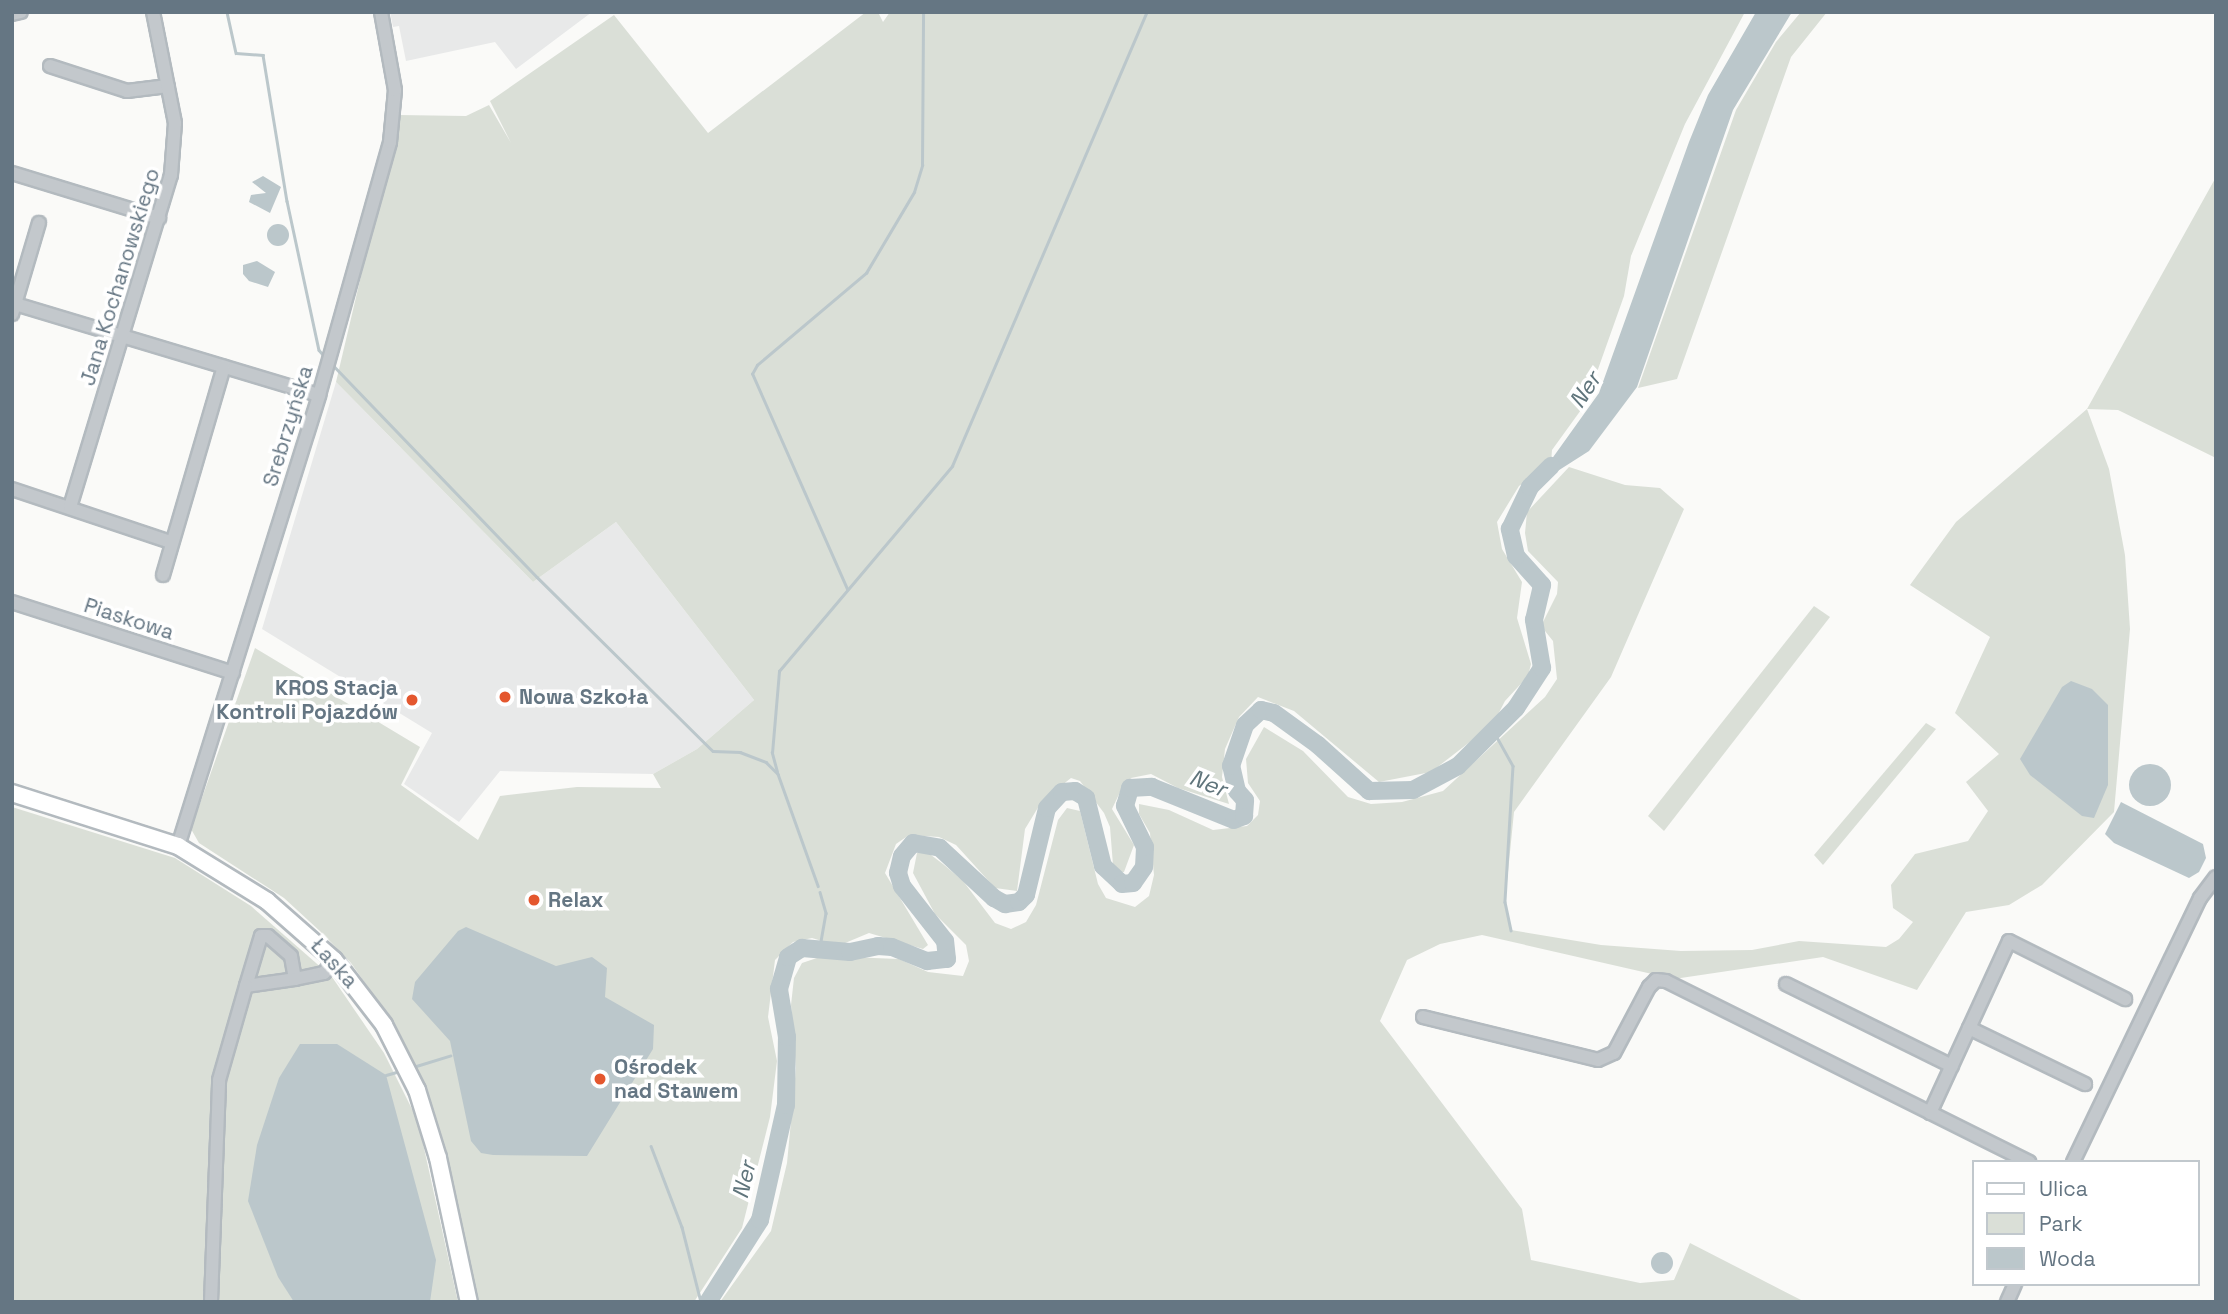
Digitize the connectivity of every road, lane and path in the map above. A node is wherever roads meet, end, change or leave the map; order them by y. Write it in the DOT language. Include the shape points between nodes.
graph roads {
  1 [pos="20,12"];
  2 [pos="153,12"];
  3 [pos="381,12"];
  4 [pos="12,14"];
  5 [pos="50,66"];
  6 [pos="168,86"];
  7 [pos="12,173"];
  8 [pos="159,218"];
  9 [pos="39,223"];
  10 [pos="13,307"];
  11 [pos="122,337"];
  12 [pos="224,367"];
  13 [pos="319,395"];
  14 [pos="12,489"];
  15 [pos="70,507"];
  16 [pos="170,542"];
  17 [pos="163,575"];
  18 [pos="12,602"];
  19 [pos="233,673"];
  20 [pos="12,793"];
  21 [pos="178,846"];
  22 [pos="2216,877"];
  23 [pos="332,963"];
  24 [pos="295,979"];
  25 [pos="1786,984"];
  26 [pos="246,986"];
  27 [pos="2125,999"];
  28 [pos="1423,1017"];
  29 [pos="1969,1028"];
  30 [pos="1952,1066"];
  31 [pos="2085,1084"];
  32 [pos="1930,1113"];
  33 [pos="2025,1160"];
  34 [pos="2074,1160"];
  35 [pos="2014,1286"];
  36 [pos="211,1302"];
  37 [pos="469,1302"];
  38 [pos="2007,1302"];
  1 -- 4 [label="street"];
  2 -- 6 [label="street, Jana Kochanowskiego"];
  3 -- 13 [label="street, Srebrzyńska" via="396,110"];
  5 -- 6 [label="street" via="127,90"];
  6 -- 8 [label="street, Jana Kochanowskiego" via="175,123 174,157"];
  7 -- 8 [label="street"];
  8 -- 11 [label="street, Jana Kochanowskiego"];
  9 -- 10 [label="street"];
  10 -- 11 [label="street"];
  11 -- 12 [label="street"];
  11 -- 15 [label="street, Jana Kochanowskiego"];
  12 -- 13 [label="street"];
  12 -- 16 [label="street"];
  13 -- 19 [label="street, Srebrzyńska"];
  14 -- 15 [label="street"];
  15 -- 16 [label="street"];
  16 -- 17 [label="street"];
  18 -- 19 [label="street, Piaskowa"];
  19 -- 21 [label="street, Srebrzyńska"];
  20 -- 21 [label="main road, Łaska"];
  21 -- 23 [label="main road, Łaska" via="267,901"];
  22 -- 34 [label="street" via="2200,898"];
  23 -- 24 [label="street" via="324,973"];
  23 -- 37 [label="main road, Łaska" via="379,1018 411,1077 438,1157"];
  24 -- 26 [label="street"];
  24 -- 26 [label="street" via="291,956 268,936 261,936"];
  25 -- 30 [label="street"];
  26 -- 36 [label="street" via="219,1087"];
  27 -- 29 [label="street" via="2009,942"];
  28 -- 32 [label="street" via="1598,1060 1614,1053 1649,987 1656,980 1666,981"];
  29 -- 30 [label="street"];
  29 -- 31 [label="street"];
  30 -- 32 [label="street"];
  32 -- 33 [label="street"];
  35 -- 38 [label="street"];
}
